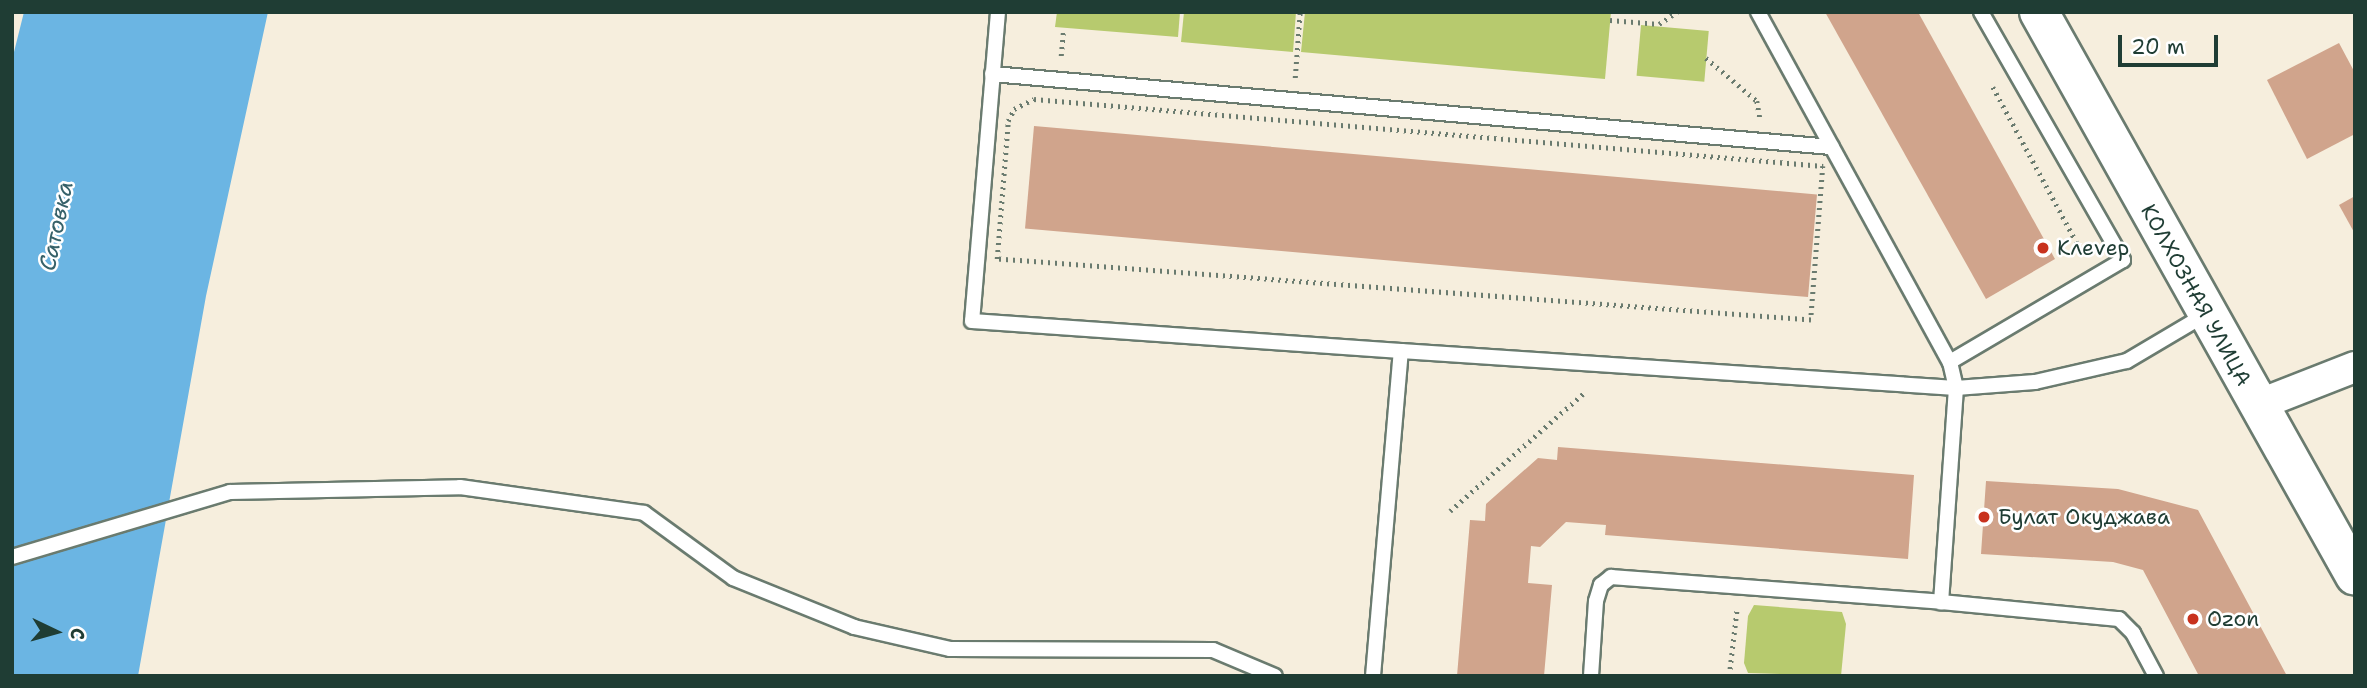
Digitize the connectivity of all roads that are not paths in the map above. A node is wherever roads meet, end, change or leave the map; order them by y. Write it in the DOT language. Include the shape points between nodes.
graph roads {
  1 [pos="998,12"];
  2 [pos="1758,12"];
  3 [pos="1981,12"];
  4 [pos="2039,12"];
  5 [pos="992,74"];
  6 [pos="1832,147"];
  7 [pos="2206,314"];
  8 [pos="1401,351"];
  9 [pos="1950,362"];
  10 [pos="2355,367"];
  11 [pos="1956,388"];
  12 [pos="2259,405"];
  13 [pos="12,557"];
  14 [pos="2355,576"];
  15 [pos="1941,602"];
  16 [pos="1275,676"];
  17 [pos="1373,676"];
  18 [pos="1591,676"];
  19 [pos="2156,676"];
  1 -- 5 [label="lane"];
  2 -- 6 [label="lane"];
  3 -- 9 [label="lane" via="2123,260"];
  4 -- 7 [label="main road, КОЛХОЗНАЯ УЛИЦА"];
  5 -- 6 [label="lane"];
  5 -- 8 [label="lane" via="972,321"];
  6 -- 9 [label="lane"];
  7 -- 11 [label="lane" via="2127,361 2035,382"];
  7 -- 12 [label="main road, КОЛХОЗНАЯ УЛИЦА"];
  8 -- 11 [label="lane"];
  8 -- 17 [label="lane"];
  9 -- 11 [label="lane"];
  10 -- 12 [label="street"];
  11 -- 15 [label="lane"];
  12 -- 14 [label="main road, КОЛХОЗНАЯ УЛИЦА"];
  13 -- 16 [label="lane" via="230,492 460,487 644,513 733,578 854,627 950,649 1213,650"];
  15 -- 18 [label="lane" via="1611,577 1601,585 1597,601"];
  15 -- 19 [label="lane" via="2119,619 2133,634"];
}
